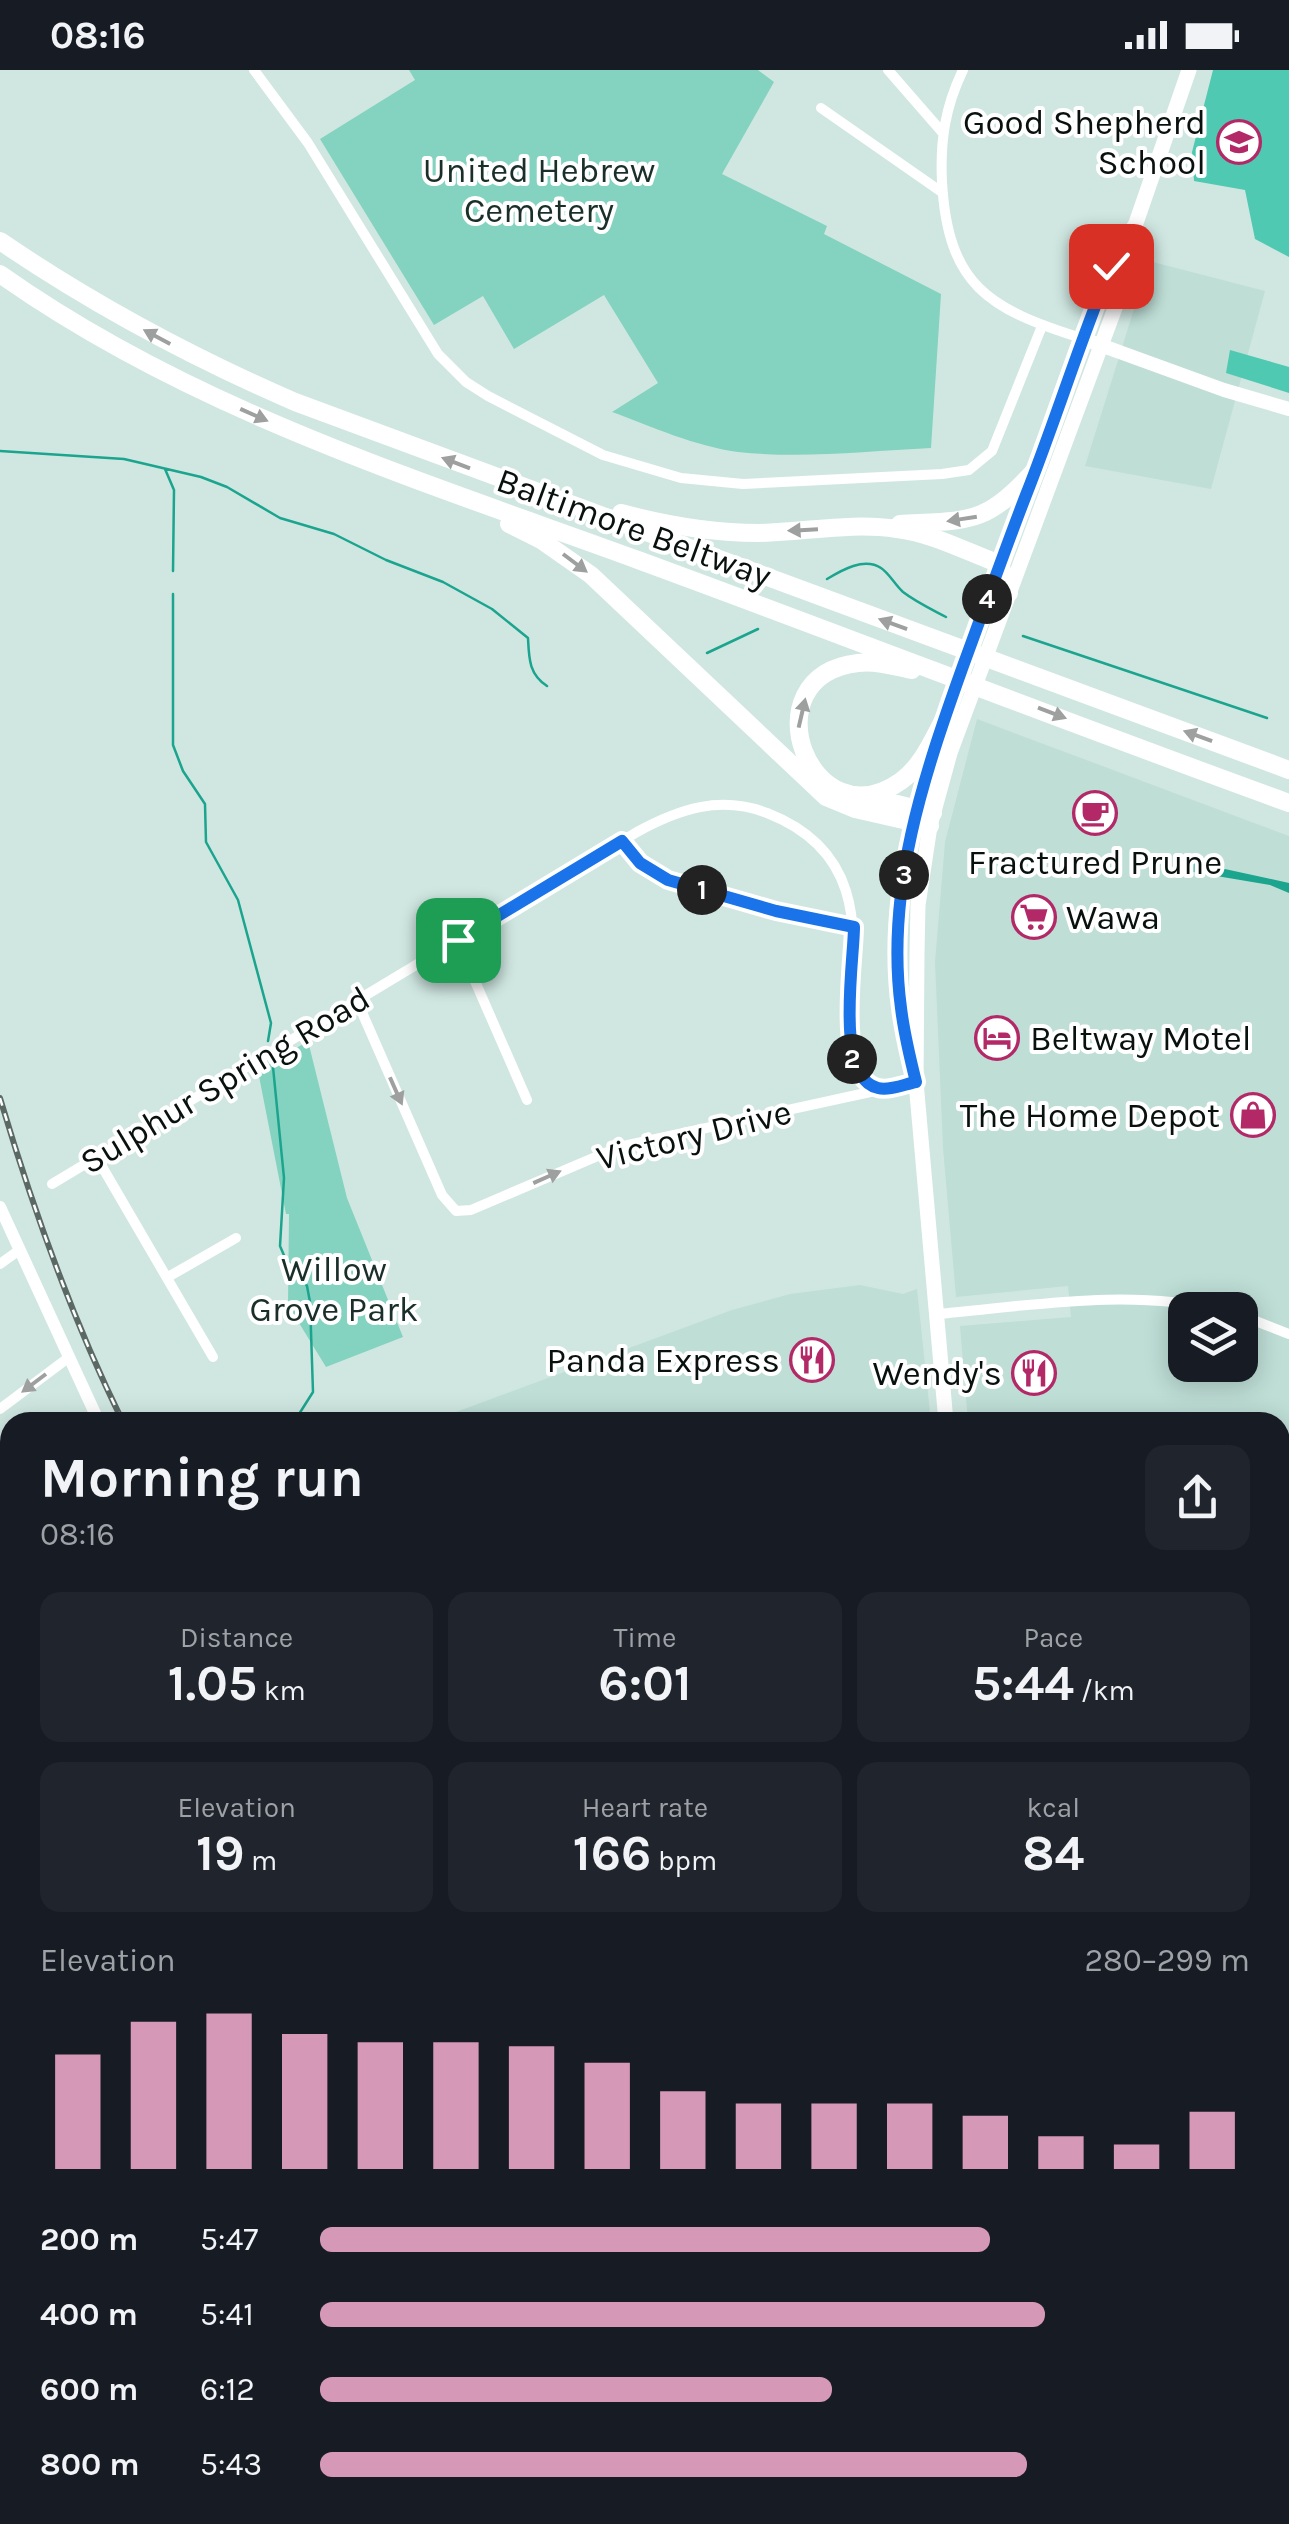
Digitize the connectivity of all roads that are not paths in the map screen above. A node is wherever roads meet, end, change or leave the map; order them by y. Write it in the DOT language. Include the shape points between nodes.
graph roads {
  1 [pos="254,70"];
  2 [pos="888,70"];
  3 [pos="963,70"];
  4 [pos="1189,70"];
  5 [pos="821,108"];
  6 [pos="942,132"];
  7 [pos="943,193"];
  8 [pos="1136,223"];
  9 [pos="0,241"];
  10 [pos="0,274"];
  11 [pos="1042,326"];
  12 [pos="1081,338"];
  13 [pos="1101,346"];
  14 [pos="1289,410"];
  15 [pos="1036,470"];
  16 [pos="428,484"];
  17 [pos="519,486"];
  18 [pos="870,526"];
  19 [pos="1000,564"];
  20 [pos="1009,593"];
  21 [pos="961,678"];
  22 [pos="953,720"];
  23 [pos="1289,770"];
  24 [pos="859,794"];
  25 [pos="1289,803"];
  26 [pos="923,818"];
  27 [pos="622,841"];
  28 [pos="854,927"];
  29 [pos="458,940"];
  30 [pos="357,1001"];
  31 [pos="916,1082"];
  32 [pos="880,1089"];
  33 [pos="527,1100"];
  34 [pos="97,1158"];
  35 [pos="52,1184"];
  36 [pos="0,1207"];
  37 [pos="236,1238"];
  38 [pos="18,1251"];
  39 [pos="0,1264"];
  40 [pos="168,1278"];
  41 [pos="1168,1302"];
  42 [pos="937,1314"];
  43 [pos="1258,1323"];
  44 [pos="1289,1334"];
  45 [pos="213,1357"];
  46 [pos="68,1358"];
  47 [pos="0,1408"];
  48 [pos="94,1412"];
  49 [pos="945,1412"];
  1 -- 11 [label="street" via="450,368 488,396 636,467 723,484 969,470 992,451"];
  2 -- 6 [label="street"];
  3 -- 6 [label="street"];
  4 -- 8 [label="main road"];
  5 -- 7 [label="street"];
  6 -- 7 [label="street"];
  7 -- 11 [label="street" via="947,233 970,278 1009,312"];
  8 -- 12 [label="main road"];
  8 -- 13 [label="main road" via="1128,270"];
  17 -- 9 [label="highway, Baltimore Beltway, one-way" via="217,368 104,309"];
  10 -- 16 [label="highway, Baltimore Beltway, one-way" via="104,341 204,393"];
  11 -- 12 [label="street"];
  12 -- 13 [label="main road"];
  12 -- 15 [label="main road"];
  13 -- 14 [label="main road"];
  13 -- 20 [label="main road"];
  15 -- 18 [label="highway, one-way" via="1009,499 980,516"];
  15 -- 19 [label="main road"];
  16 -- 21 [label="highway, Baltimore Beltway"];
  16 -- 26 [label="highway, one-way" via="541,540 591,575 826,798"];
  18 -- 17 [label="highway, one-way" via="707,530"];
  23 -- 17 [label="highway, Baltimore Beltway, one-way"];
  18 -- 19 [label="highway" via="914,532"];
  19 -- 20 [label="highway"];
  19 -- 22 [label="main road"];
  20 -- 22 [label="main road"];
  24 -- 21 [label="highway, one-way" via="820,779 804,756 799,716 816,682 843,666 874,663"];
  21 -- 25 [label="highway, Baltimore Beltway, one-way"];
  22 -- 24 [label="highway" via="900,782"];
  22 -- 26 [label="main road"];
  24 -- 26 [label="highway"];
  26 -- 31 [label="main road" via="900,904 898,952 900,1005"];
  27 -- 28 [label="street" via="640,863 668,880"];
  27 -- 28 [label="street, Sulphur Spring Road" via="703,805 758,810 800,830 827,856 845,886"];
  27 -- 29 [label="street, Sulphur Spring Road"];
  28 -- 32 [label="street, Sulphur Spring Road" via="850,1048 858,1072"];
  29 -- 30 [label="street, Sulphur Spring Road"];
  29 -- 33 [label="street"];
  30 -- 32 [label="street, Victory Drive, one-way" via="442,1195 456,1211 619,1147"];
  30 -- 34 [label="street, Sulphur Spring Road"];
  31 -- 32 [label="street"];
  31 -- 42 [label="main road"];
  34 -- 35 [label="street, Sulphur Spring Road"];
  34 -- 40 [label="street"];
  36 -- 38 [label="street"];
  37 -- 40 [label="street"];
  38 -- 39 [label="street"];
  38 -- 46 [label="street"];
  40 -- 45 [label="street"];
  41 -- 42 [label="street"];
  42 -- 49 [label="main road"];
  43 -- 44 [label="street"];
  46 -- 47 [label="street, one-way"];
  46 -- 48 [label="street"];
}
